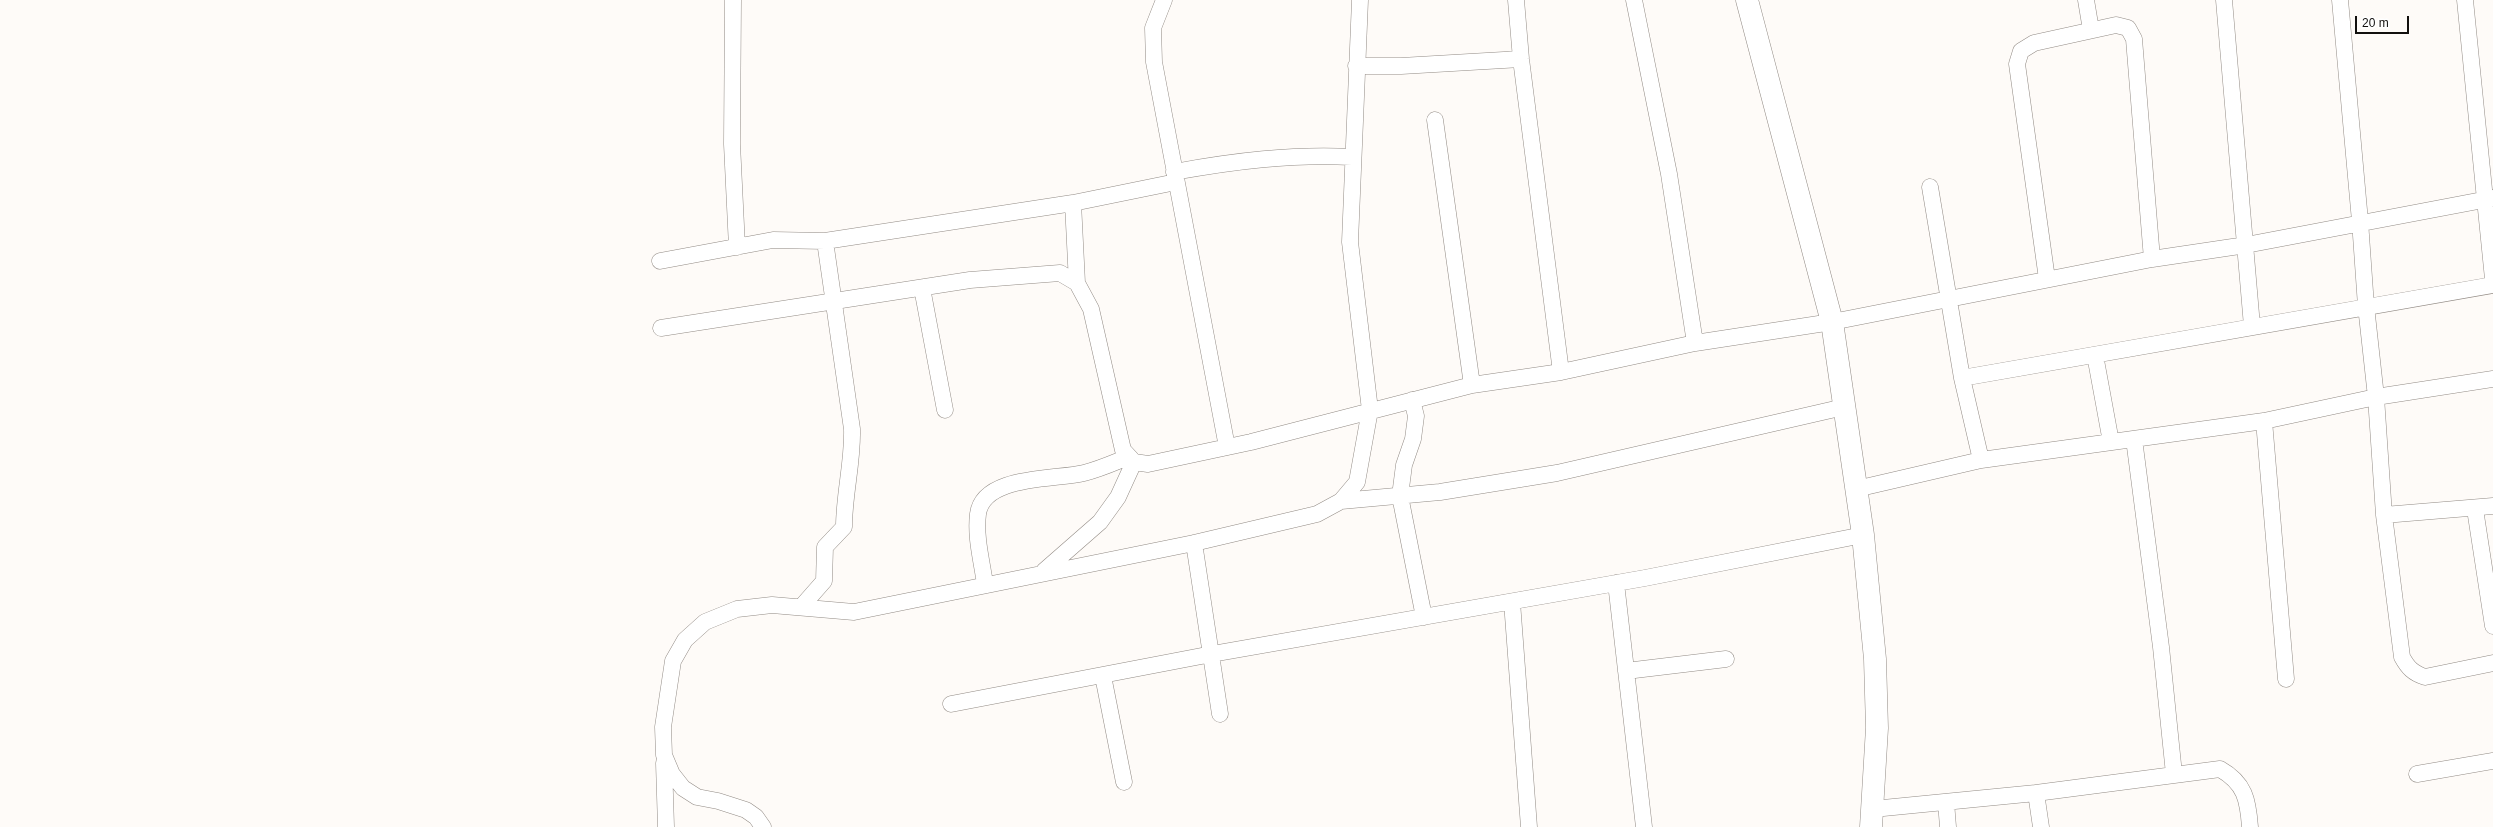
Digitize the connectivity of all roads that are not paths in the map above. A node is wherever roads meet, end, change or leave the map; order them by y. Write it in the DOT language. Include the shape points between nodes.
graph roads {
  1 [pos="733,0"];
  2 [pos="1164,0"];
  3 [pos="1360,0"];
  4 [pos="1516,0"];
  5 [pos="1634,0"];
  6 [pos="1747,0"];
  7 [pos="2086,0"];
  8 [pos="2224,0"];
  9 [pos="2340,0"];
  10 [pos="2465,0"];
  11 [pos="2091,30"];
  12 [pos="1521,59"];
  13 [pos="1356,66"];
  14 [pos="1435,120"];
  15 [pos="1352,157"];
  16 [pos="1175,177"];
  17 [pos="1930,187"];
  18 [pos="2489,198"];
  19 [pos="1073,203"];
  20 [pos="2360,221"];
  21 [pos="825,241"];
  22 [pos="2246,245"];
  23 [pos="736,246"];
  24 [pos="2152,259"];
  25 [pos="660,261"];
  26 [pos="2047,279"];
  27 [pos="2493,279"];
  28 [pos="1077,283"];
  29 [pos="2493,285"];
  30 [pos="922,288"];
  31 [pos="1949,298"];
  32 [pos="835,302"];
  33 [pos="2366,306"];
  34 [pos="1832,322"];
  35 [pos="2252,326"];
  36 [pos="661,328"];
  37 [pos="1695,343"];
  38 [pos="2095,355"];
  39 [pos="1561,372"];
  40 [pos="1962,378"];
  41 [pos="2493,380"];
  42 [pos="1472,385"];
  43 [pos="2376,397"];
  44 [pos="1412,400"];
  45 [pos="1844,407"];
  46 [pos="945,410"];
  47 [pos="1370,410"];
  48 [pos="2264,422"];
  49 [pos="2134,439"];
  50 [pos="2110,442"];
  51 [pos="1227,447"];
  52 [pos="1131,459"];
  53 [pos="1981,460"];
  54 [pos="1856,489"];
  55 [pos="1400,496"];
  56 [pos="1341,501"];
  57 [pos="2493,506"];
  58 [pos="2475,509"];
  59 [pos="2384,515"];
  60 [pos="1863,535"];
  61 [pos="1194,542"];
  62 [pos="1042,573"];
  63 [pos="1616,583"];
  64 [pos="985,584"];
  65 [pos="1512,602"];
  66 [pos="802,606"];
  67 [pos="1424,617"];
  68 [pos="2493,626"];
  69 [pos="1212,654"];
  70 [pos="1726,659"];
  71 [pos="2493,663"];
  72 [pos="1626,671"];
  73 [pos="1103,676"];
  74 [pos="2286,679"];
  75 [pos="951,704"];
  76 [pos="1220,714"];
  77 [pos="664,755"];
  78 [pos="2493,761"];
  79 [pos="2174,774"];
  80 [pos="2417,774"];
  81 [pos="1124,782"];
  82 [pos="2036,793"];
  83 [pos="1946,802"];
  84 [pos="1872,818"];
  85 [pos="666,827"];
  86 [pos="763,827"];
  87 [pos="1529,827"];
  88 [pos="1644,827"];
  89 [pos="1948,827"];
  90 [pos="2041,827"];
  91 [pos="2250,827"];
  1 -- 23 [label="street" via="732,144"];
  2 -- 16 [label="street" via="1154,28 1154,62"];
  3 -- 13 [label="street"];
  4 -- 12 [label="street"];
  5 -- 37 [label="street" via="1669,174"];
  6 -- 34 [label="street"];
  7 -- 11 [label="street"];
  8 -- 22 [label="street"];
  9 -- 20 [label="street"];
  10 -- 18 [label="street"];
  11 -- 24 [label="street" via="2116,25 2128,28 2134,39"];
  11 -- 26 [label="street" via="2034,42 2021,51 2017,64"];
  12 -- 13 [label="street"];
  12 -- 39 [label="street"];
  13 -- 15 [label="street"];
  14 -- 42 [label="street"];
  15 -- 16 [label="street" via="1271,157"];
  15 -- 47 [label="street" via="1350,242"];
  16 -- 19 [label="street"];
  16 -- 51 [label="street"];
  17 -- 31 [label="street"];
  18 -- 20 [label="street"];
  18 -- 27 [label="street"];
  19 -- 21 [label="street"];
  19 -- 28 [label="street"];
  20 -- 22 [label="street"];
  20 -- 33 [label="street"];
  21 -- 23 [label="street" via="772,240"];
  21 -- 32 [label="street"];
  22 -- 24 [label="street"];
  22 -- 35 [label="street"];
  23 -- 25 [label="street"];
  24 -- 26 [label="street"];
  26 -- 31 [label="street"];
  28 -- 30 [label="street" via="1060,273 970,280"];
  28 -- 52 [label="street" via="1091,309 1123,450"];
  29 -- 33 [label="street"];
  30 -- 32 [label="street"];
  30 -- 46 [label="street"];
  31 -- 34 [label="street"];
  31 -- 40 [label="street"];
  32 -- 36 [label="street"];
  32 -- 66 [label="street" via="852,429 853,456 844,499 844,527 825,547 824,581"];
  33 -- 35 [label="street"];
  33 -- 43 [label="street"];
  34 -- 37 [label="street"];
  34 -- 45 [label="street"];
  35 -- 38 [label="street"];
  37 -- 39 [label="street"];
  38 -- 40 [label="street"];
  38 -- 50 [label="street"];
  39 -- 42 [label="street"];
  40 -- 53 [label="street"];
  41 -- 43 [label="street"];
  42 -- 44 [label="street"];
  43 -- 48 [label="street"];
  43 -- 59 [label="street"];
  44 -- 47 [label="street"];
  44 -- 55 [label="street" via="1416,416 1413,439 1404,465"];
  45 -- 54 [label="street"];
  45 -- 55 [label="street" via="1557,473"];
  47 -- 51 [label="street"];
  47 -- 56 [label="street" via="1357,482"];
  48 -- 49 [label="street"];
  48 -- 74 [label="street"];
  49 -- 50 [label="street"];
  49 -- 79 [label="street" via="2161,647"];
  50 -- 53 [label="street"];
  51 -- 52 [label="street" via="1148,464"];
  52 -- 62 [label="street" via="1118,496 1100,522"];
  52 -- 64 [label="street" via="1084,473 1006,484 993,491 982,502 978,513 977,528"];
  53 -- 54 [label="street"];
  54 -- 60 [label="street"];
  55 -- 56 [label="street"];
  55 -- 67 [label="street"];
  56 -- 61 [label="street" via="1316,514"];
  57 -- 58 [label="street"];
  58 -- 59 [label="street"];
  58 -- 68 [label="street"];
  59 -- 71 [label="street" via="2402,657 2408,668 2425,677"];
  60 -- 63 [label="street"];
  60 -- 84 [label="street" via="1875,659 1877,728"];
  61 -- 62 [label="street"];
  61 -- 69 [label="street"];
  62 -- 64 [label="street"];
  63 -- 65 [label="street"];
  63 -- 72 [label="street"];
  64 -- 66 [label="street" via="854,612"];
  65 -- 67 [label="street"];
  65 -- 87 [label="street"];
  66 -- 77 [label="street" via="772,605 736,609 705,622 685,640 674,661 668,685 663,727"];
  67 -- 69 [label="street"];
  69 -- 73 [label="street"];
  69 -- 76 [label="street"];
  70 -- 72 [label="street"];
  72 -- 88 [label="street"];
  73 -- 75 [label="street"];
  73 -- 81 [label="street"];
  77 -- 85 [label="street"];
  77 -- 86 [label="street" via="672,774 683,788 697,797 746,810 756,817"];
  78 -- 80 [label="street"];
  79 -- 82 [label="street"];
  79 -- 91 [label="street" via="2220,769 2234,777 2242,789 2249,810"];
  82 -- 83 [label="street"];
  82 -- 90 [label="street"];
  83 -- 84 [label="street"];
  83 -- 89 [label="street"];
}
